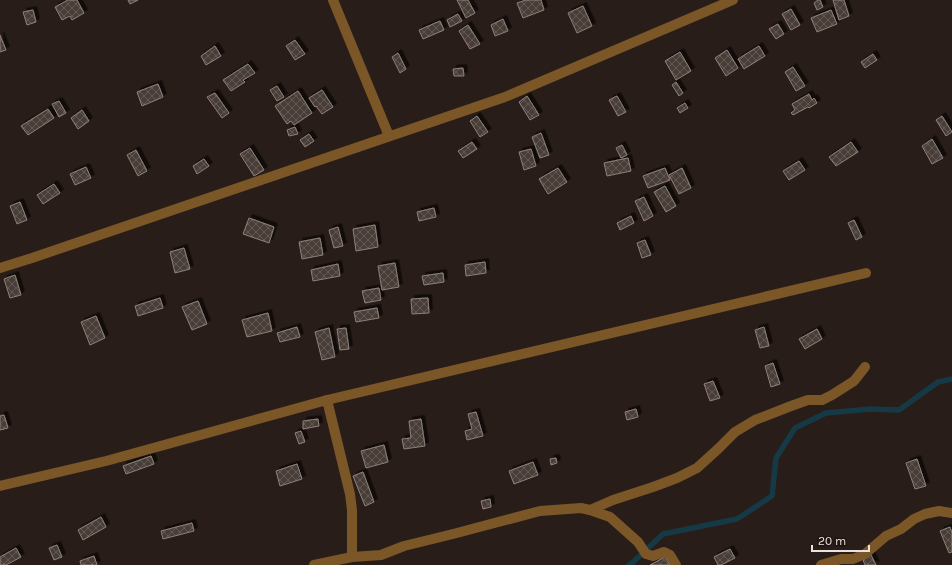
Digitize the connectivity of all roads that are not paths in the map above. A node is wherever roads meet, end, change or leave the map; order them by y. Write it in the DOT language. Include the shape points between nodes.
graph roads {
  1 [pos="332,0"];
  2 [pos="733,0"];
  3 [pos="389,136"];
  4 [pos="0,268"];
  5 [pos="866,272"];
  6 [pos="865,367"];
  7 [pos="327,400"];
  8 [pos="0,486"];
  9 [pos="590,510"];
  10 [pos="952,513"];
  11 [pos="352,557"];
  12 [pos="314,565"];
  13 [pos="676,565"];
  14 [pos="821,565"];
  1 -- 3 [label="street"];
  2 -- 3 [label="street" via="505,97"];
  3 -- 4 [label="street"];
  5 -- 7 [label="street"];
  6 -- 9 [label="street" via="854,381 832,395 822,400 808,400 791,406 755,420 735,432 697,468 677,478"];
  7 -- 8 [label="street" via="106,461"];
  7 -- 11 [label="street" via="350,494"];
  9 -- 11 [label="street" via="581,508 540,511 404,546 381,555"];
  9 -- 13 [label="street" via="610,518 638,542 646,554 654,556 664,552 670,555"];
  10 -- 14 [label="street" via="939,511 925,514 886,536 865,554 854,559 841,559"];
  11 -- 12 [label="street"];
}
